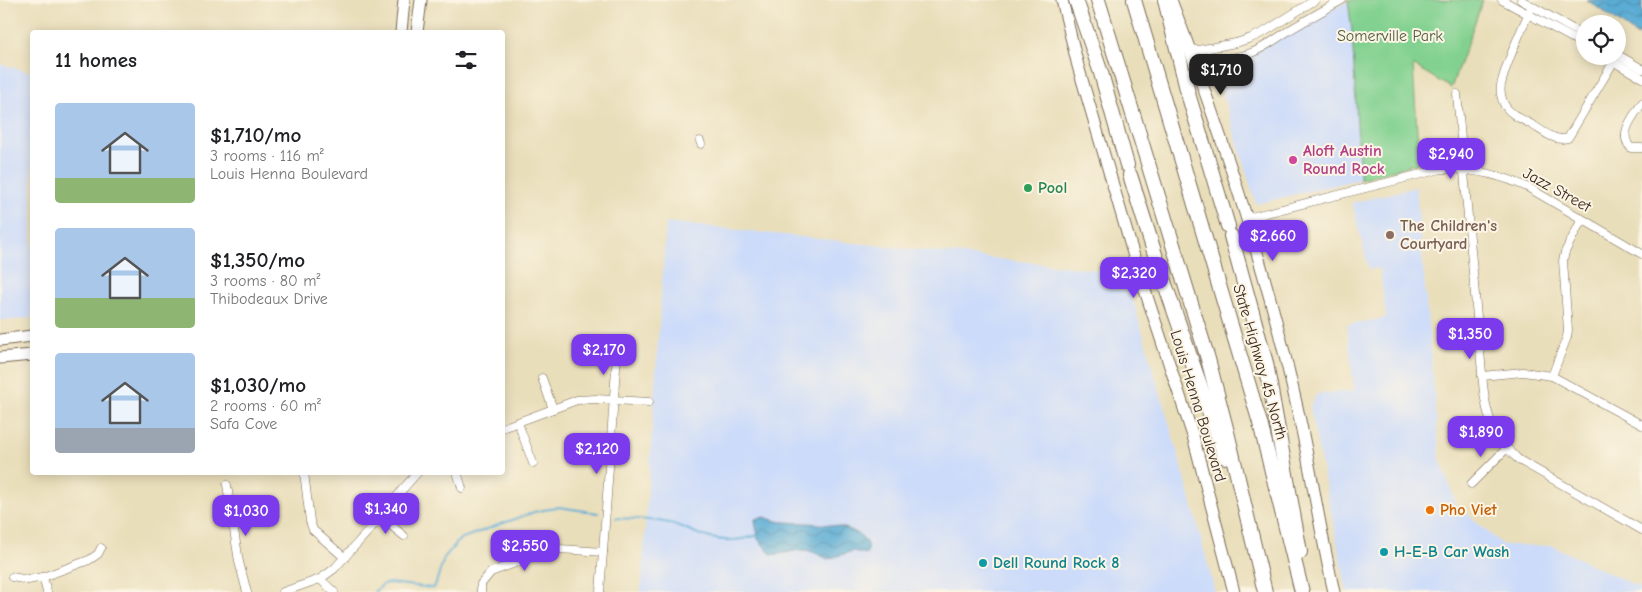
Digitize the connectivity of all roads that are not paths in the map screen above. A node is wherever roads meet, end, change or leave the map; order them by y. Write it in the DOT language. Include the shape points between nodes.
graph roads {
  1 [pos="404,0"];
  2 [pos="421,0"];
  3 [pos="1062,0"];
  4 [pos="1076,0"];
  5 [pos="1098,0"];
  6 [pos="1134,0"];
  7 [pos="1165,0"];
  8 [pos="1171,0"];
  9 [pos="1315,0"];
  10 [pos="1342,0"];
  11 [pos="1502,0"];
  12 [pos="1521,0"];
  13 [pos="1307,5"];
  14 [pos="1531,10"];
  15 [pos="1315,14"];
  16 [pos="401,30"];
  17 [pos="417,30"];
  18 [pos="1576,32"];
  19 [pos="1576,39"];
  20 [pos="1190,49"];
  21 [pos="1626,61"];
  22 [pos="1612,65"];
  23 [pos="1626,65"];
  24 [pos="1642,69"];
  25 [pos="1199,75"];
  26 [pos="1642,78"];
  27 [pos="1457,94"];
  28 [pos="1642,103"];
  29 [pos="1642,148"];
  30 [pos="1464,169"];
  31 [pos="1247,218"];
  32 [pos="1582,219"];
  33 [pos="1642,254"];
  34 [pos="30,336"];
  35 [pos="0,340"];
  36 [pos="617,354"];
  37 [pos="30,355"];
  38 [pos="0,358"];
  39 [pos="1482,376"];
  40 [pos="1552,376"];
  41 [pos="542,378"];
  42 [pos="614,400"];
  43 [pos="649,402"];
  44 [pos="553,409"];
  45 [pos="518,423"];
  46 [pos="1642,425"];
  47 [pos="505,427"];
  48 [pos="1222,433"];
  49 [pos="1506,449"];
  50 [pos="533,463"];
  51 [pos="304,475"];
  52 [pos="416,475"];
  53 [pos="458,475"];
  54 [pos="1471,484"];
  55 [pos="227,485"];
  56 [pos="462,488"];
  57 [pos="382,517"];
  58 [pos="1642,530"];
  59 [pos="404,536"];
  60 [pos="101,548"];
  61 [pos="603,552"];
  62 [pos="345,558"];
  63 [pos="12,576"];
  64 [pos="43,577"];
  65 [pos="320,578"];
  66 [pos="47,592"];
  67 [pos="247,592"];
  68 [pos="283,592"];
  69 [pos="334,592"];
  70 [pos="481,592"];
  71 [pos="600,592"];
  72 [pos="1234,592"];
  73 [pos="1265,592"];
  74 [pos="1302,592"];
  75 [pos="1306,592"];
  76 [pos="1334,592"];
  1 -- 16 [label="main road"];
  2 -- 17 [label="main road"];
  3 -- 72 [label="main road, Louis Henna Boulevard" via="1133,252 1193,436"];
  4 -- 48 [label="highway" via="1158,264"];
  5 -- 48 [label="highway" via="1208,359"];
  6 -- 74 [label="highway, State Highway 45 North" via="1260,423"];
  7 -- 75 [label="highway" via="1189,97 1266,363"];
  8 -- 20 [label="main road"];
  9 -- 13 [label="street"];
  10 -- 15 [label="street"];
  11 -- 14 [label="street"];
  12 -- 14 [label="street"];
  13 -- 15 [label="street"];
  13 -- 20 [label="street" via="1252,38"];
  14 -- 18 [label="street"];
  14 -- 19 [label="street"];
  14 -- 22 [label="street" via="1501,81 1502,98 1512,113 1554,138 1568,138"];
  15 -- 25 [label="street" via="1253,53 1210,62"];
  20 -- 25 [label="main road"];
  21 -- 24 [label="street"];
  23 -- 26 [label="street"];
  25 -- 31 [label="main road"];
  27 -- 30 [label="street"];
  28 -- 29 [label="street" via="1624,138 1631,148"];
  30 -- 31 [label="street, Jazz Street" via="1441,169"];
  30 -- 32 [label="street, Jazz Street" via="1484,171 1514,181"];
  30 -- 39 [label="street"];
  31 -- 76 [label="main road" via="1297,407"];
  32 -- 33 [label="street, Jazz Street"];
  32 -- 40 [label="street" via="1563,257 1568,330"];
  34 -- 35 [label="main road"];
  36 -- 42 [label="street"];
  37 -- 38 [label="main road"];
  39 -- 40 [label="street" via="1523,372"];
  39 -- 49 [label="street" via="1487,413"];
  40 -- 46 [label="street"];
  41 -- 44 [label="street"];
  42 -- 43 [label="street"];
  42 -- 44 [label="street" via="577,400"];
  42 -- 61 [label="street"];
  44 -- 45 [label="street"];
  45 -- 47 [label="street"];
  45 -- 50 [label="street"];
  48 -- 73 [label="highway"];
  49 -- 54 [label="street"];
  49 -- 58 [label="street" via="1531,467"];
  51 -- 62 [label="street" via="313,530"];
  52 -- 57 [label="street"];
  53 -- 56 [label="street"];
  55 -- 67 [label="street"];
  57 -- 59 [label="street"];
  57 -- 62 [label="street"];
  60 -- 64 [label="street" via="89,560"];
  61 -- 70 [label="street" via="547,551 488,574 480,587"];
  61 -- 71 [label="street"];
  62 -- 65 [label="street"];
  63 -- 64 [label="street" via="28,580"];
  64 -- 66 [label="street"];
  65 -- 68 [label="street"];
  65 -- 69 [label="street"];
}
